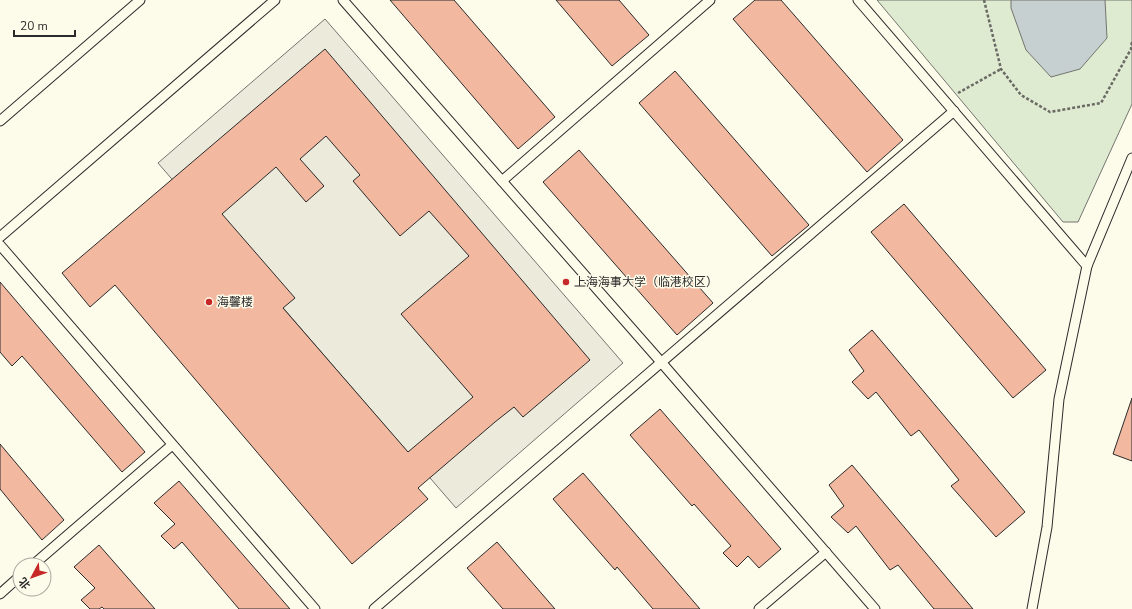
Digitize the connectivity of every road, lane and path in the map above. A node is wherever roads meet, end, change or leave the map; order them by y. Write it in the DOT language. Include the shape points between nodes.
graph roads {
  1 [pos="140,0"];
  2 [pos="275,0"];
  3 [pos="343,0"];
  4 [pos="710,0"];
  5 [pos="858,0"];
  6 [pos="984,0"];
  7 [pos="1132,41"];
  8 [pos="1001,69"];
  9 [pos="945,100"];
  10 [pos="954,111"];
  11 [pos="0,121"];
  12 [pos="1132,158"];
  13 [pos="502,181"];
  14 [pos="0,237"];
  15 [pos="0,245"];
  16 [pos="1087,266"];
  17 [pos="661,362"];
  18 [pos="172,444"];
  19 [pos="826,552"];
  20 [pos="42,557"];
  21 [pos="12,583"];
  22 [pos="0,594"];
  23 [pos="316,609"];
  24 [pos="374,609"];
  25 [pos="759,609"];
  26 [pos="874,609"];
  27 [pos="1032,609"];
  1 -- 11 [label="lane"];
  2 -- 14 [label="lane"];
  3 -- 13 [label="lane"];
  4 -- 13 [label="lane"];
  5 -- 9 [label="lane"];
  6 -- 8 [label="path"];
  7 -- 8 [label="path" via="1131,49 1101,103 1050,112 1021,95"];
  8 -- 9 [label="path"];
  9 -- 10 [label="lane"];
  10 -- 16 [label="lane"];
  10 -- 17 [label="lane"];
  12 -- 16 [label="lane"];
  13 -- 17 [label="lane"];
  15 -- 18 [label="lane"];
  16 -- 27 [label="lane" via="1059,399 1047,528"];
  17 -- 19 [label="lane"];
  17 -- 24 [label="lane"];
  18 -- 20 [label="lane"];
  18 -- 23 [label="lane"];
  19 -- 25 [label="lane"];
  19 -- 26 [label="lane"];
  21 -- 22 [label="lane"];
}
